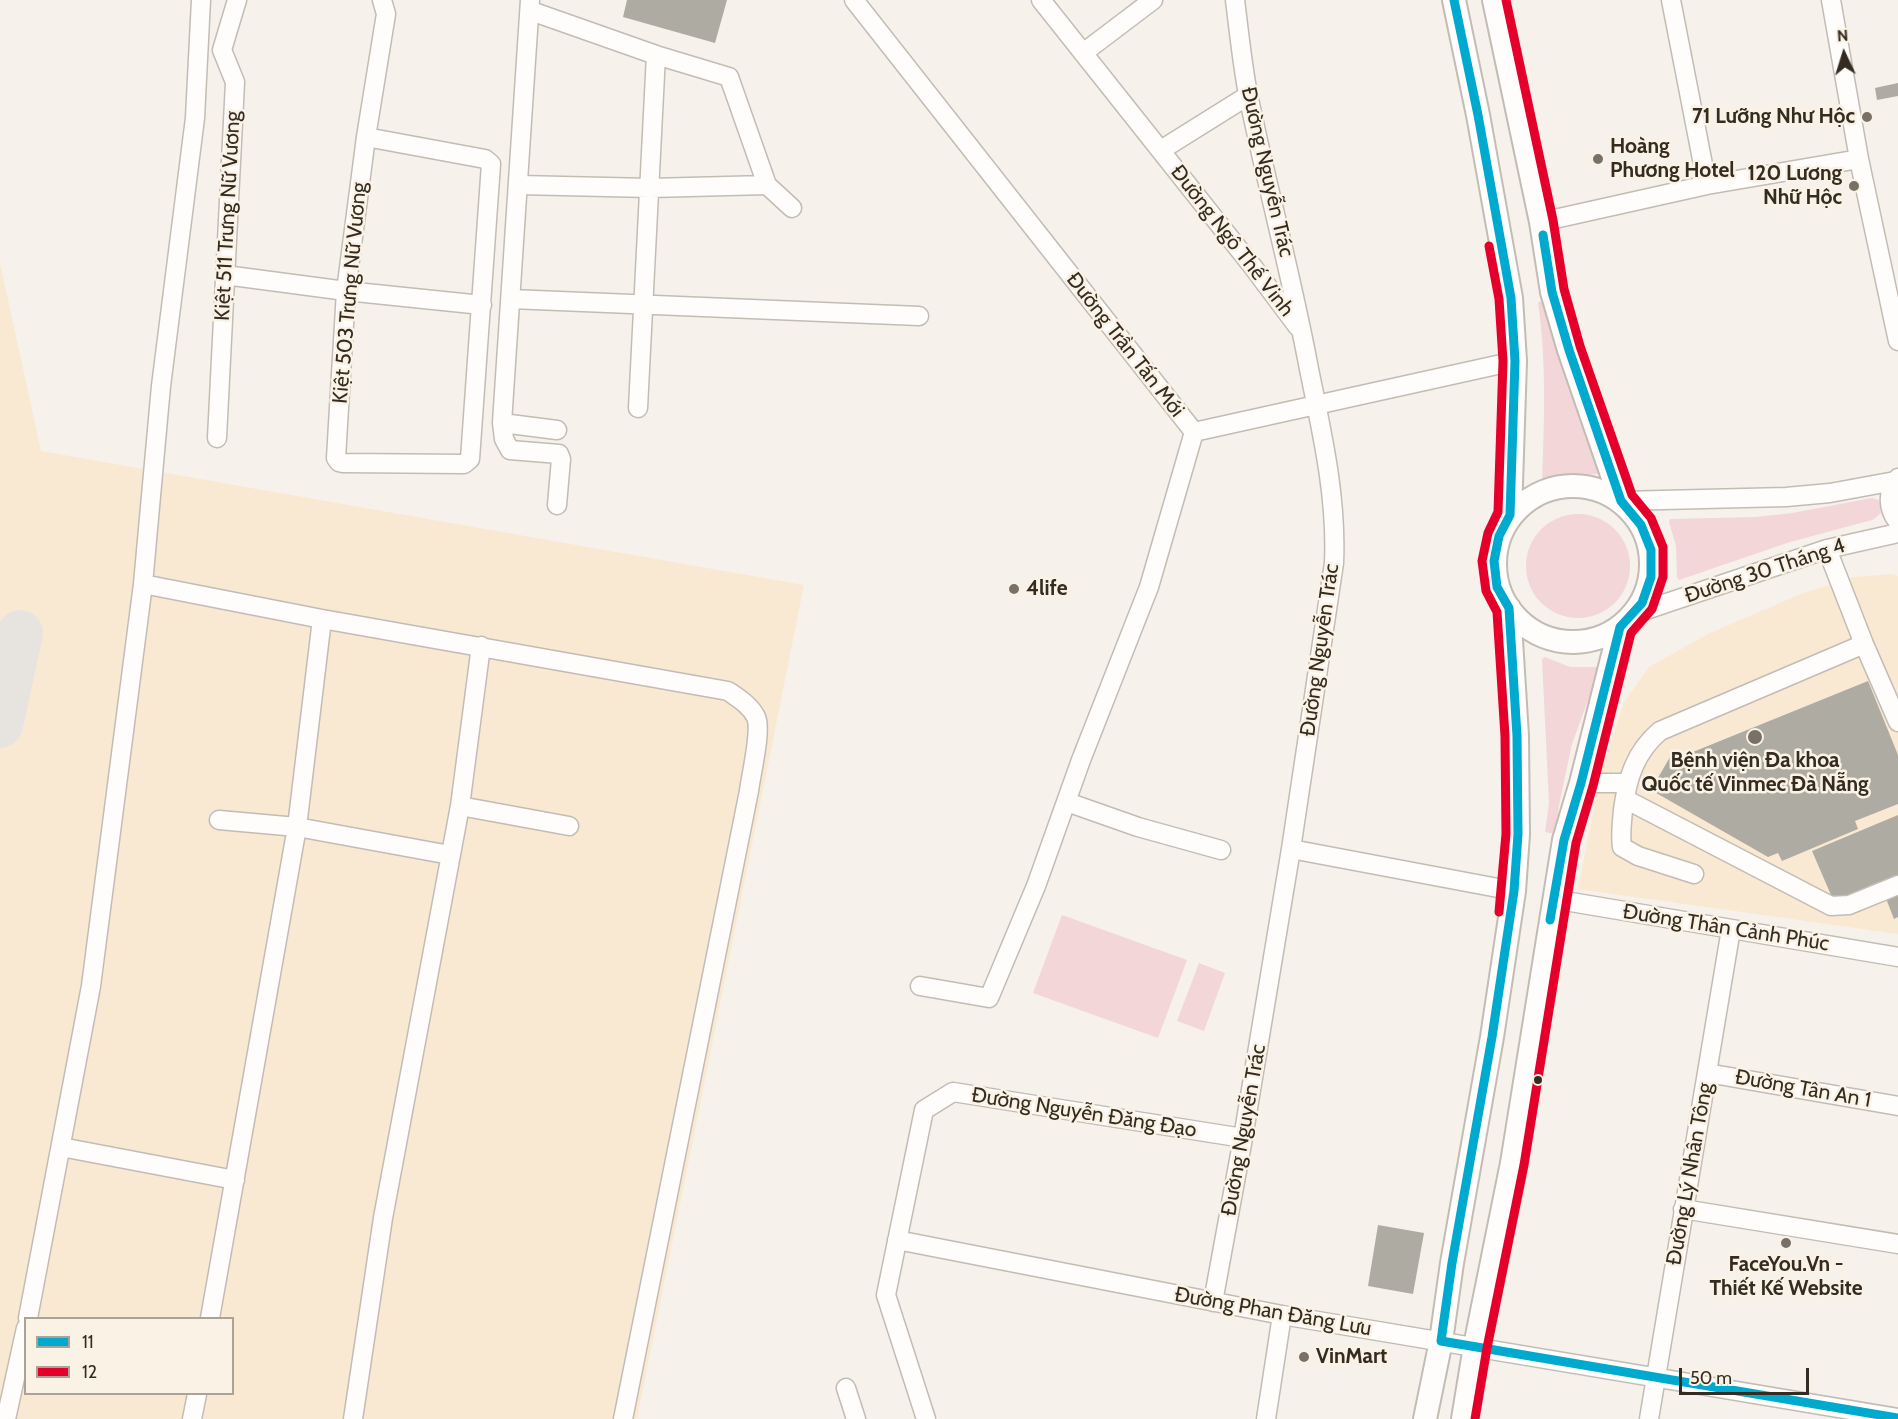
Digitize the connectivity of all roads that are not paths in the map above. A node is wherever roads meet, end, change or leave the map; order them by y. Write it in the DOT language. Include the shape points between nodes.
graph roads {
  1 [pos="201,0"];
  2 [pos="237,0"];
  3 [pos="382,0"];
  4 [pos="854,0"];
  5 [pos="1041,0"];
  6 [pos="1153,0"];
  7 [pos="1235,0"];
  8 [pos="1454,0"];
  9 [pos="1494,0"];
  10 [pos="1671,0"];
  11 [pos="1831,0"];
  12 [pos="530,5"];
  13 [pos="1083,53"];
  14 [pos="656,55"];
  15 [pos="1249,95"];
  16 [pos="366,137"];
  17 [pos="1161,150"];
  18 [pos="1859,159"];
  19 [pos="519,185"];
  20 [pos="767,185"];
  21 [pos="1707,185"];
  22 [pos="650,188"];
  23 [pos="792,208"];
  24 [pos="1541,222"];
  25 [pos="225,275"];
  26 [pos="1892,282"];
  27 [pos="346,291"];
  28 [pos="511,299"];
  29 [pos="482,305"];
  30 [pos="644,305"];
  31 [pos="919,316"];
  32 [pos="1303,333"];
  33 [pos="1898,341"];
  34 [pos="1515,361"];
  35 [pos="1316,404"];
  36 [pos="638,408"];
  37 [pos="502,423"];
  38 [pos="557,430"];
  39 [pos="1194,432"];
  40 [pos="217,438"];
  41 [pos="1897,479"];
  42 [pos="1621,501"];
  43 [pos="557,504"];
  44 [pos="1510,515"];
  45 [pos="1898,522"];
  46 [pos="1898,533"];
  47 [pos="1827,549"];
  48 [pos="143,584"];
  49 [pos="1509,608"];
  50 [pos="322,619"];
  51 [pos="1627,620"];
  52 [pos="1864,644"];
  53 [pos="481,646"];
  54 [pos="1898,722"];
  55 [pos="1581,783"];
  56 [pos="1626,791"];
  57 [pos="1067,802"];
  58 [pos="460,806"];
  59 [pos="219,820"];
  60 [pos="569,826"];
  61 [pos="297,827"];
  62 [pos="1291,849"];
  63 [pos="1221,850"];
  64 [pos="450,855"];
  65 [pos="1694,874"];
  66 [pos="1898,885"];
  67 [pos="1514,891"];
  68 [pos="1553,899"];
  69 [pos="1731,929"];
  70 [pos="1898,957"];
  71 [pos="920,986"];
  72 [pos="1707,1073"];
  73 [pos="1898,1106"];
  74 [pos="1244,1138"];
  75 [pos="61,1147"];
  76 [pos="235,1180"];
  77 [pos="1683,1209"];
  78 [pos="897,1240"];
  79 [pos="1898,1244"];
  80 [pos="1213,1302"];
  81 [pos="1282,1315"];
  82 [pos="27,1317"];
  83 [pos="210,1317"];
  84 [pos="24,1337"];
  85 [pos="1440,1341"];
  86 [pos="1475,1346"];
  87 [pos="1656,1378"];
  88 [pos="846,1388"];
  89 [pos="197,1395"];
  90 [pos="1898,1418"];
  91 [pos="6,1419"];
  92 [pos="192,1419"];
  93 [pos="353,1419"];
  94 [pos="623,1419"];
  95 [pos="856,1419"];
  96 [pos="926,1419"];
  97 [pos="1266,1419"];
  98 [pos="1425,1419"];
  99 [pos="1463,1419"];
  100 [pos="1649,1419"];
  1 -- 48 [label="street" via="195,118 161,386"];
  2 -- 25 [label="street, Kiệt 511 Trưng Nữ Vương" via="222,50 235,82"];
  3 -- 16 [label="street, Kiệt 503 Trưng Nữ Vương" via="386,14"];
  4 -- 39 [label="street, Đường Trần Tấn Mới"];
  5 -- 13 [label="street, Đường Ngô Thế Vinh"];
  6 -- 13 [label="street"];
  7 -- 15 [label="street, Đường Nguyễn Trác"];
  8 -- 34 [label="main road" via="1511,298"];
  9 -- 24 [label="main road"];
  10 -- 21 [label="street"];
  11 -- 18 [label="street"];
  12 -- 14 [label="street"];
  12 -- 19 [label="street"];
  13 -- 17 [label="street, Đường Ngô Thế Vinh"];
  14 -- 20 [label="street" via="729,76"];
  14 -- 22 [label="street"];
  15 -- 17 [label="street, Đường Ngô Thế Vinh"];
  15 -- 32 [label="street, Đường Nguyễn Trác"];
  16 -- 27 [label="street, Kiệt 503 Trưng Nữ Vương"];
  16 -- 29 [label="street" via="484,159 491,164"];
  17 -- 32 [label="street, Đường Ngô Thế Vinh"];
  18 -- 21 [label="street"];
  18 -- 26 [label="street"];
  19 -- 22 [label="street"];
  19 -- 28 [label="street"];
  20 -- 22 [label="street"];
  20 -- 23 [label="street"];
  21 -- 24 [label="street"];
  22 -- 30 [label="street"];
  24 -- 42 [label="main road" via="1552,292"];
  25 -- 27 [label="street"];
  25 -- 40 [label="street, Kiệt 511 Trưng Nữ Vương"];
  26 -- 33 [label="street"];
  27 -- 29 [label="street"];
  27 -- 29 [label="street, Kiệt 503 Trưng Nữ Vương" via="336,458 339,462 464,465 470,459"];
  28 -- 30 [label="street"];
  28 -- 37 [label="street"];
  30 -- 31 [label="street"];
  30 -- 36 [label="street"];
  32 -- 35 [label="street, Đường Nguyễn Trác"];
  34 -- 35 [label="street, Đường Trần Tấn Mới"];
  34 -- 44 [label="main road"];
  35 -- 39 [label="street, Đường Trần Tấn Mới"];
  35 -- 62 [label="street, Đường Nguyễn Trác" via="1332,491 1334,553"];
  37 -- 38 [label="street"];
  37 -- 43 [label="street" via="510,450 559,454"];
  39 -- 57 [label="street" via="1149,587"];
  41 -- 42 [label="street" via="1830,493 1786,497"];
  41 -- 45 [label="street" via="1889,500"];
  42 -- 44 [label="main road" via="1603,491 1579,486 1554,488 1531,497"];
  42 -- 51 [label="main road" via="1641,525 1651,550 1651,577 1642,603"];
  44 -- 49 [label="main road" via="1499,536 1494,561 1497,587"];
  46 -- 47 [label="street, Đường 30 Tháng 4"];
  47 -- 51 [label="street, Đường 30 Tháng 4"];
  47 -- 52 [label="street"];
  48 -- 50 [label="street"];
  48 -- 75 [label="street" via="92,986"];
  49 -- 51 [label="main road" via="1527,628 1551,639 1576,642 1602,637"];
  49 -- 67 [label="main road" via="1517,736"];
  50 -- 53 [label="street"];
  50 -- 61 [label="street"];
  51 -- 55 [label="main road"];
  52 -- 54 [label="street"];
  52 -- 56 [label="street" via="1660,732 1639,754"];
  53 -- 58 [label="street"];
  53 -- 94 [label="street" via="728,691 743,701 756,718 757,741 749,791"];
  55 -- 56 [label="street"];
  55 -- 68 [label="main road" via="1564,840"];
  56 -- 65 [label="street" via="1622,848"];
  56 -- 66 [label="street" via="1831,906 1849,905"];
  57 -- 63 [label="street"];
  57 -- 71 [label="street" via="989,998"];
  58 -- 60 [label="street"];
  58 -- 64 [label="street"];
  59 -- 61 [label="street"];
  61 -- 64 [label="street"];
  61 -- 76 [label="street"];
  62 -- 67 [label="street"];
  62 -- 74 [label="street, Đường Nguyễn Trác"];
  64 -- 93 [label="street" via="383,1218"];
  67 -- 85 [label="main road"];
  68 -- 69 [label="street, Đường Thân Cảnh Phúc"];
  68 -- 86 [label="main road" via="1512,1163"];
  69 -- 70 [label="street, Đường Thân Cảnh Phúc"];
  69 -- 72 [label="street, Đường Lý Nhân Tông"];
  72 -- 73 [label="street, Đường Tân An 1"];
  72 -- 77 [label="street, Đường Lý Nhân Tông"];
  74 -- 78 [label="street, Đường Nguyễn Đăng Đạo" via="953,1092 924,1110"];
  74 -- 80 [label="street, Đường Nguyễn Trác"];
  75 -- 76 [label="street"];
  75 -- 82 [label="street"];
  76 -- 83 [label="street"];
  77 -- 79 [label="street"];
  77 -- 87 [label="street, Đường Lý Nhân Tông"];
  78 -- 80 [label="street, Đường Phan Đăng Lưu"];
  78 -- 96 [label="street, Đường Nguyễn Đăng Đạo" via="886,1295"];
  80 -- 81 [label="street, Đường Phan Đăng Lưu"];
  81 -- 85 [label="street, Đường Phan Đăng Lưu"];
  81 -- 97 [label="street"];
  84 -- 91 [label="street"];
  85 -- 86 [label="street, Đường Phan Đăng Lưu"];
  85 -- 98 [label="main road"];
  86 -- 87 [label="street, Đường Phan Đăng Lưu"];
  86 -- 99 [label="main road"];
  87 -- 90 [label="street, Đường Phan Đăng Lưu"];
  87 -- 100 [label="street, Đường Lý Nhân Tông"];
  88 -- 95 [label="street"];
  89 -- 92 [label="street"];
}
